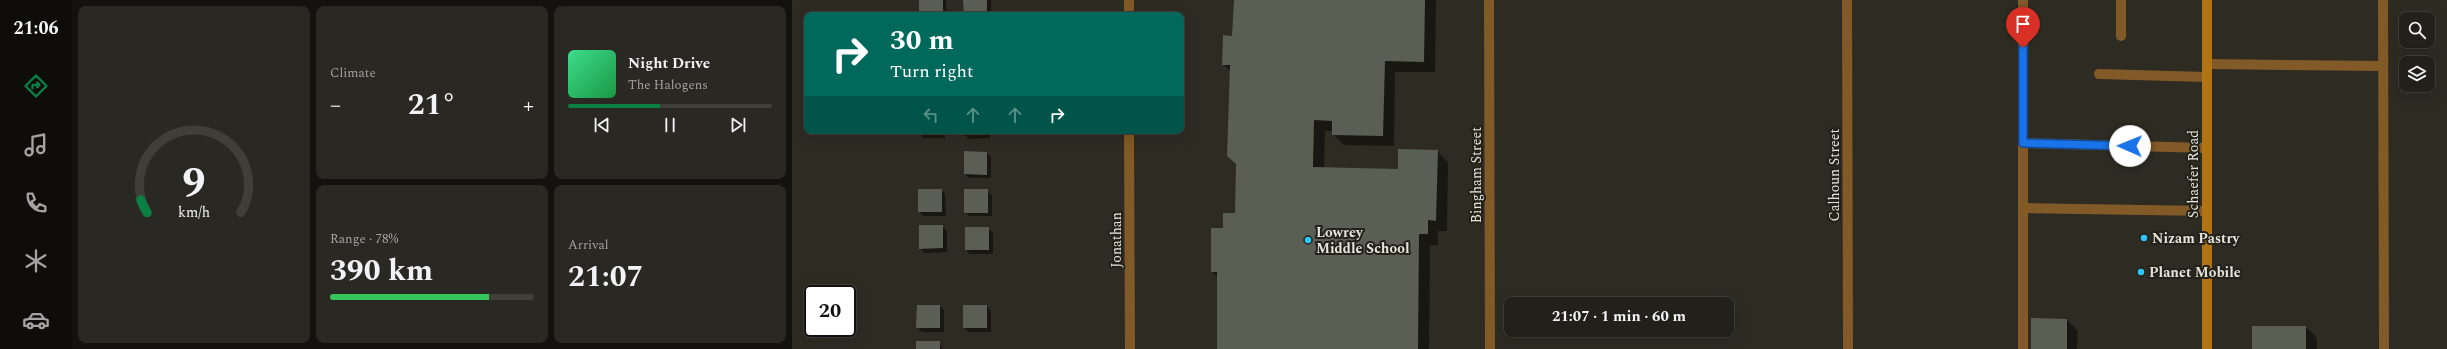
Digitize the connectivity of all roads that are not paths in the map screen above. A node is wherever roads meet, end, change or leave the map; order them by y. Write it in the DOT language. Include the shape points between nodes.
graph roads {
  1 [pos="1129,0"];
  2 [pos="1490,0"];
  3 [pos="1847,0"];
  4 [pos="2023,0"];
  5 [pos="2121,0"];
  6 [pos="2207,0"];
  7 [pos="2383,0"];
  8 [pos="1129,12"];
  9 [pos="2121,36"];
  10 [pos="2207,64"];
  11 [pos="2383,66"];
  12 [pos="2099,74"];
  13 [pos="2207,77"];
  14 [pos="1129,134"];
  15 [pos="2023,143"];
  16 [pos="2207,148"];
  17 [pos="2023,208"];
  18 [pos="2207,211"];
  19 [pos="1130,349"];
  20 [pos="1490,349"];
  21 [pos="1848,349"];
  22 [pos="2023,349"];
  23 [pos="2207,349"];
  24 [pos="2384,349"];
  1 -- 8 [label="street"];
  2 -- 20 [label="street, Bingham Street"];
  3 -- 21 [label="street, Calhoun Street"];
  4 -- 15 [label="street"];
  5 -- 9 [label="street"];
  6 -- 10 [label="main road, Schaefer Road"];
  7 -- 11 [label="street"];
  10 -- 11 [label="street"];
  10 -- 13 [label="main road, Schaefer Road"];
  11 -- 24 [label="street"];
  12 -- 13 [label="street"];
  13 -- 16 [label="main road, Schaefer Road"];
  14 -- 19 [label="street, Jonathan"];
  15 -- 16 [label="street"];
  15 -- 17 [label="street"];
  16 -- 18 [label="main road, Schaefer Road"];
  17 -- 18 [label="street"];
  17 -- 22 [label="street"];
  18 -- 23 [label="main road, Schaefer Road"];
}
